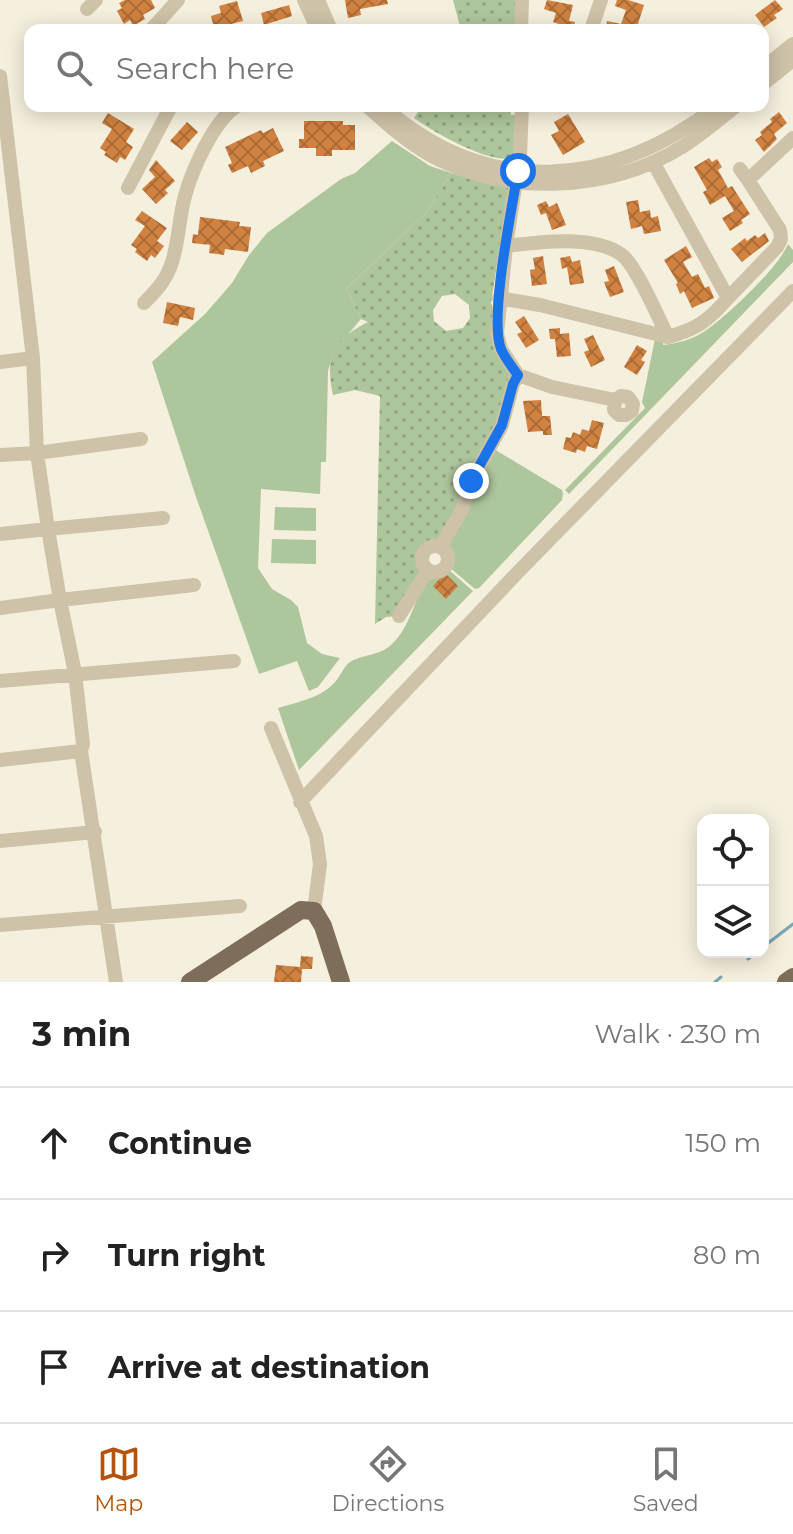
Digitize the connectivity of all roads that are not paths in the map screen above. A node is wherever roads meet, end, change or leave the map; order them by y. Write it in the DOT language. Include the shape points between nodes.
graph roads {
  1 [pos="178,0"];
  2 [pos="304,0"];
  3 [pos="318,0"];
  4 [pos="522,0"];
  5 [pos="601,0"];
  6 [pos="156,24"];
  7 [pos="315,24"];
  8 [pos="328,24"];
  9 [pos="521,24"];
  10 [pos="593,24"];
  11 [pos="769,51"];
  12 [pos="791,52"];
  13 [pos="769,65"];
  14 [pos="0,76"];
  15 [pos="769,77"];
  16 [pos="168,112"];
  17 [pos="230,112"];
  18 [pos="374,112"];
  19 [pos="391,112"];
  20 [pos="522,112"];
  21 [pos="708,112"];
  22 [pos="728,112"];
  23 [pos="793,138"];
  24 [pos="653,162"];
  25 [pos="517,176"];
  26 [pos="128,188"];
  27 [pos="506,246"];
  28 [pos="793,291"];
  29 [pos="499,298"];
  30 [pos="728,298"];
  31 [pos="144,303"];
  32 [pos="668,337"];
  33 [pos="33,358"];
  34 [pos="0,362"];
  35 [pos="518,375"];
  36 [pos="615,400"];
  37 [pos="141,439"];
  38 [pos="37,453"];
  39 [pos="0,455"];
  40 [pos="163,518"];
  41 [pos="48,529"];
  42 [pos="0,534"];
  43 [pos="194,585"];
  44 [pos="60,600"];
  45 [pos="0,608"];
  46 [pos="399,616"];
  47 [pos="234,661"];
  48 [pos="75,673"];
  49 [pos="0,681"];
  50 [pos="271,728"];
  51 [pos="81,751"];
  52 [pos="0,760"];
  53 [pos="300,802"];
  54 [pos="95,832"];
  55 [pos="0,841"];
  56 [pos="240,906"];
  57 [pos="314,911"];
  58 [pos="107,916"];
  59 [pos="0,925"];
  60 [pos="793,977"];
  61 [pos="116,982"];
  62 [pos="190,982"];
  63 [pos="341,982"];
  64 [pos="786,982"];
  1 -- 6 [label="street"];
  2 -- 7 [label="street"];
  3 -- 8 [label="street"];
  4 -- 9 [label="street"];
  5 -- 10 [label="street"];
  11 -- 12 [label="street"];
  12 -- 13 [label="street"];
  12 -- 15 [label="street"];
  14 -- 33 [label="street"];
  16 -- 26 [label="street"];
  17 -- 31 [label="street" via="198,162 185,195 173,262 163,284"];
  18 -- 25 [label="street" via="430,155 469,171"];
  19 -- 25 [label="street" via="453,153"];
  20 -- 25 [label="street"];
  21 -- 25 [label="street" via="660,145 609,164"];
  22 -- 24 [label="street"];
  23 -- 30 [label="street" via="744,174 781,239"];
  24 -- 25 [label="street" via="572,182"];
  24 -- 30 [label="street"];
  25 -- 27 [label="street"];
  27 -- 29 [label="street"];
  27 -- 32 [label="street" via="578,242 624,256"];
  28 -- 53 [label="street"];
  29 -- 32 [label="street"];
  29 -- 35 [label="street" via="497,334"];
  30 -- 32 [label="street" via="696,329"];
  33 -- 34 [label="street"];
  33 -- 38 [label="street"];
  35 -- 36 [label="street"];
  35 -- 46 [label="street" via="502,425 440,547 448,557 447,566 440,572 428,570"];
  37 -- 38 [label="street"];
  38 -- 39 [label="street"];
  38 -- 41 [label="street"];
  40 -- 41 [label="street"];
  41 -- 42 [label="street"];
  41 -- 44 [label="street"];
  43 -- 44 [label="street"];
  44 -- 45 [label="street"];
  44 -- 48 [label="street"];
  47 -- 48 [label="street"];
  48 -- 49 [label="street"];
  48 -- 51 [label="street"];
  50 -- 53 [label="street"];
  51 -- 52 [label="street"];
  51 -- 54 [label="street"];
  53 -- 57 [label="street" via="316,836 320,864"];
  54 -- 55 [label="street"];
  54 -- 58 [label="street"];
  56 -- 58 [label="street"];
  57 -- 62 [label="main road" via="301,910"];
  57 -- 63 [label="main road"];
  58 -- 59 [label="street"];
  58 -- 61 [label="street"];
  60 -- 64 [label="main road"];
}
